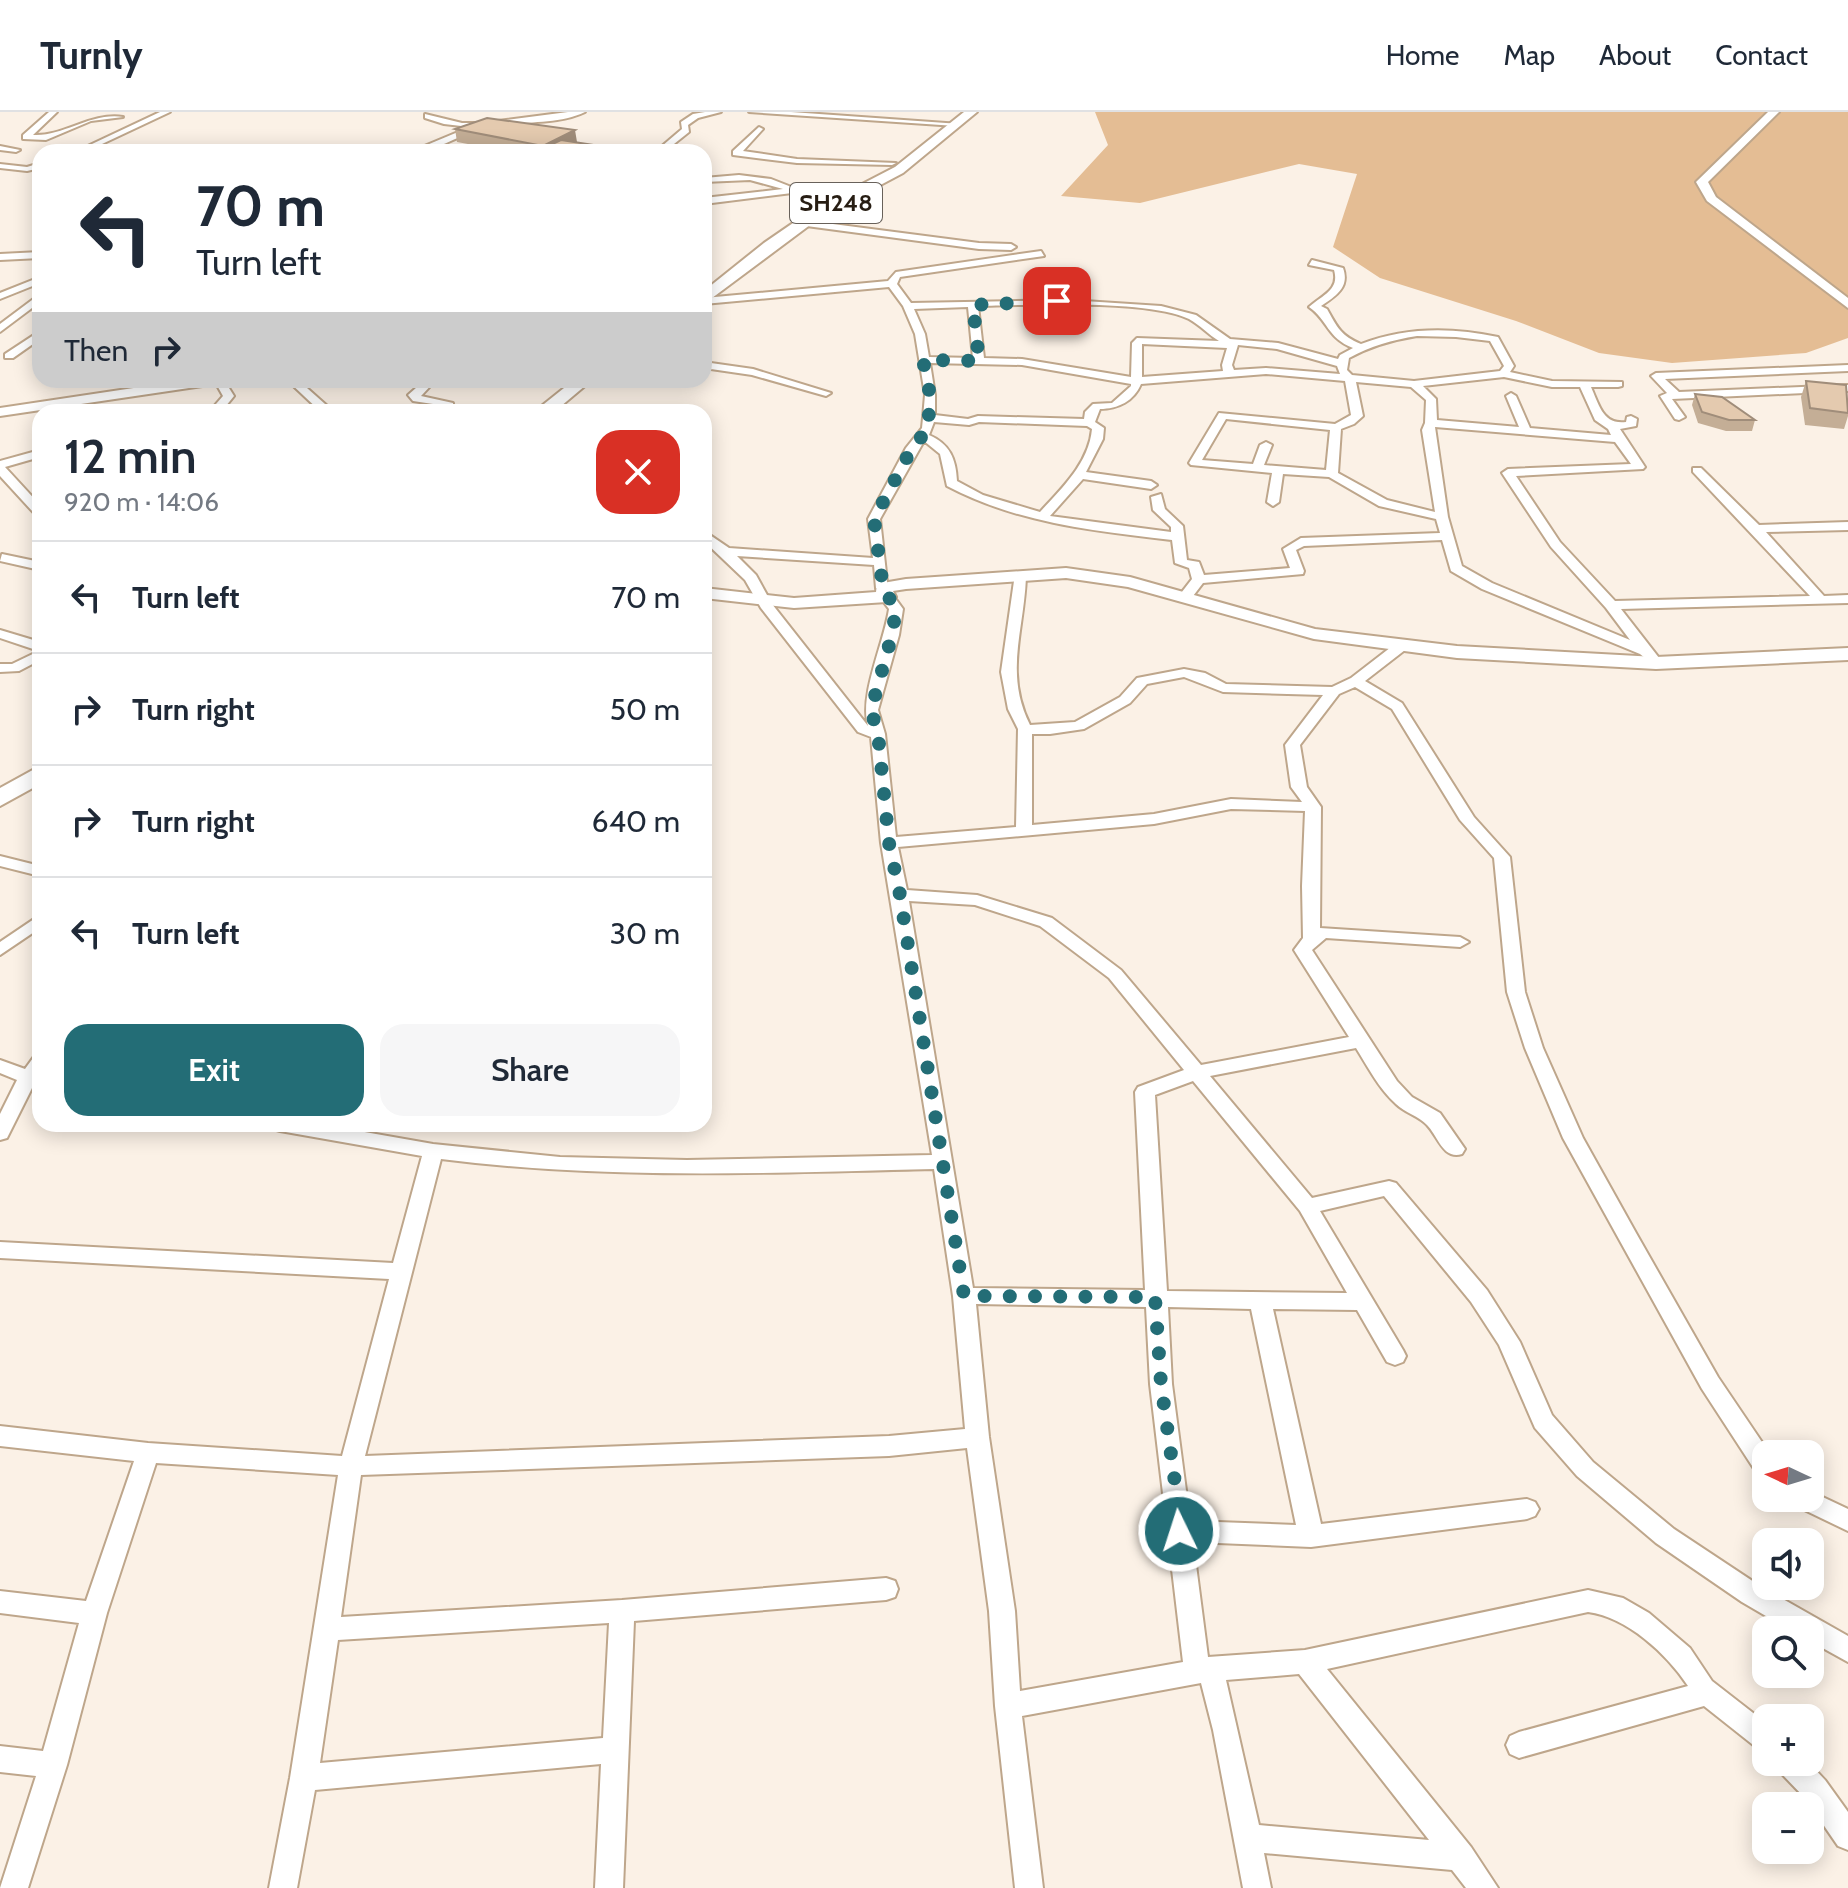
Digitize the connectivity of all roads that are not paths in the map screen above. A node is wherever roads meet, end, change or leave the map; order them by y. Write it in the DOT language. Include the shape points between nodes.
graph roads {
  1 [pos="53,112"];
  2 [pos="166,112"];
  3 [pos="581,112"];
  4 [pos="717,112"];
  5 [pos="753,112"];
  6 [pos="971,112"];
  7 [pos="1774,112"];
  8 [pos="428,116"];
  9 [pos="119,117"];
  10 [pos="90,119"];
  11 [pos="952,119"];
  12 [pos="44,120"];
  13 [pos="484,124"];
  14 [pos="759,129"];
  15 [pos="96,144"];
  16 [pos="434,144"];
  17 [pos="669,144"];
  18 [pos="0,148"];
  19 [pos="789,148"];
  20 [pos="16,150"];
  21 [pos="826,151"];
  22 [pos="857,152"];
  23 [pos="772,158"];
  24 [pos="892,163"];
  25 [pos="0,166"];
  26 [pos="32,167"];
  27 [pos="27,169"];
  28 [pos="13,175"];
  29 [pos="712,180"];
  30 [pos="792,190"];
  31 [pos="838,198"];
  32 [pos="712,200"];
  33 [pos="802,223"];
  34 [pos="1011,247"];
  35 [pos="1041,254"];
  36 [pos="32,255"];
  37 [pos="0,257"];
  38 [pos="908,260"];
  39 [pos="1312,263"];
  40 [pos="902,275"];
  41 [pos="712,278"];
  42 [pos="32,283"];
  43 [pos="892,284"];
  44 [pos="712,294"];
  45 [pos="0,296"];
  46 [pos="712,299"];
  47 [pos="32,303"];
  48 [pos="1848,304"];
  49 [pos="973,305"];
  50 [pos="908,306"];
  51 [pos="0,329"];
  52 [pos="32,340"];
  53 [pos="1233,345"];
  54 [pos="1360,347"];
  55 [pos="9,356"];
  56 [pos="923,360"];
  57 [pos="979,361"];
  58 [pos="1343,364"];
  59 [pos="712,366"];
  60 [pos="1848,368"];
  61 [pos="1229,372"];
  62 [pos="1504,374"];
  63 [pos="1350,380"];
  64 [pos="1134,381"];
  65 [pos="1414,384"];
  66 [pos="1584,384"];
  67 [pos="1618,384"];
  68 [pos="170,388"];
  69 [pos="224,388"];
  70 [pos="301,388"];
  71 [pos="421,388"];
  72 [pos="574,388"];
  73 [pos="592,388"];
  74 [pos="1848,388"];
  75 [pos="826,393"];
  76 [pos="1511,396"];
  77 [pos="1677,396"];
  78 [pos="461,398"];
  79 [pos="73,404"];
  80 [pos="222,404"];
  81 [pos="319,404"];
  82 [pos="444,404"];
  83 [pos="451,404"];
  84 [pos="553,404"];
  85 [pos="573,404"];
  86 [pos="32,410"];
  87 [pos="7,411"];
  88 [pos="1679,417"];
  89 [pos="929,418"];
  90 [pos="1631,419"];
  91 [pos="0,420"];
  92 [pos="1089,423"];
  93 [pos="1431,423"];
  94 [pos="1336,427"];
  95 [pos="1523,431"];
  96 [pos="1616,433"];
  97 [pos="923,436"];
  98 [pos="1266,445"];
  99 [pos="32,456"];
  100 [pos="0,467"];
  101 [pos="1257,468"];
  102 [pos="1278,469"];
  103 [pos="1697,470"];
  104 [pos="1332,474"];
  105 [pos="1079,475"];
  106 [pos="1273,502"];
  107 [pos="32,503"];
  108 [pos="1042,517"];
  109 [pos="1442,517"];
  110 [pos="1848,526"];
  111 [pos="1756,529"];
  112 [pos="1447,536"];
  113 [pos="1178,537"];
  114 [pos="712,541"];
  115 [pos="726,552"];
  116 [pos="2,558"];
  117 [pos="880,562"];
  118 [pos="32,564"];
  119 [pos="1020,577"];
  120 [pos="1199,579"];
  121 [pos="885,592"];
  122 [pos="712,594"];
  123 [pos="1185,597"];
  124 [pos="1848,599"];
  125 [pos="1821,600"];
  126 [pos="765,601"];
  127 [pos="1611,605"];
  128 [pos="0,634"];
  129 [pos="32,644"];
  130 [pos="1400,647"];
  131 [pos="1848,654"];
  132 [pos="1650,657"];
  133 [pos="32,659"];
  134 [pos="0,668"];
  135 [pos="1356,681"];
  136 [pos="1334,691"];
  137 [pos="1025,729"];
  138 [pos="878,734"];
  139 [pos="32,771"];
  140 [pos="32,775"];
  141 [pos="0,780"];
  142 [pos="0,799"];
  143 [pos="1313,807"];
  144 [pos="1024,831"];
  145 [pos="889,843"];
  146 [pos="0,861"];
  147 [pos="32,869"];
  148 [pos="900,895"];
  149 [pos="32,927"];
  150 [pos="1312,939"];
  151 [pos="1460,942"];
  152 [pos="0,950"];
  153 [pos="1360,1041"];
  154 [pos="0,1066"];
  155 [pos="1197,1072"];
  156 [pos="32,1079"];
  157 [pos="32,1083"];
  158 [pos="366,1132"];
  159 [pos="0,1133"];
  160 [pos="1455,1149"];
  161 [pos="433,1151"];
  162 [pos="943,1162"];
  163 [pos="1307,1206"];
  164 [pos="0,1250"];
  165 [pos="402,1272"];
  166 [pos="964,1296"];
  167 [pos="1155,1297"];
  168 [pos="1260,1300"];
  169 [pos="1364,1302"];
  170 [pos="1395,1356"];
  171 [pos="0,1436"];
  172 [pos="977,1437"];
  173 [pos="1752,1447"];
  174 [pos="148,1453"];
  175 [pos="351,1466"];
  176 [pos="1527,1509"];
  177 [pos="1824,1509"];
  178 [pos="1848,1521"];
  179 [pos="1179,1531"];
  180 [pos="1311,1536"];
  181 [pos="886,1589"];
  182 [pos="0,1602"];
  183 [pos="622,1611"];
  184 [pos="94,1613"];
  185 [pos="327,1629"];
  186 [pos="1848,1650"];
  187 [pos="1305,1662"];
  188 [pos="1204,1671"];
  189 [pos="1702,1689"];
  190 [pos="1008,1706"];
  191 [pos="1752,1728"];
  192 [pos="1519,1745"];
  193 [pos="616,1750"];
  194 [pos="0,1759"];
  195 [pos="53,1765"];
  196 [pos="1802,1776"];
  197 [pos="304,1778"];
  198 [pos="1848,1836"];
  199 [pos="1247,1838"];
  200 [pos="1461,1857"];
  201 [pos="14,1888"];
  202 [pos="283,1888"];
  203 [pos="609,1888"];
  204 [pos="1029,1888"];
  205 [pos="1257,1888"];
  206 [pos="1484,1888"];
  1 -- 12 [label="street"];
  2 -- 15 [label="street"];
  3 -- 13 [label="street"];
  4 -- 17 [label="street" via="696,116"];
  5 -- 11 [label="street"];
  6 -- 11 [label="main road, SH248"];
  7 -- 48 [label="street" via="1702,182 1711,199"];
  8 -- 13 [label="street" via="446,123"];
  9 -- 10 [label="street"];
  10 -- 12 [label="street"];
  10 -- 12 [label="street" via="46,138 26,137"];
  11 -- 24 [label="main road, SH248"];
  11 -- 31 [label="main road, SH248" via="899,170"];
  13 -- 16 [label="street"];
  14 -- 23 [label="street" via="736,153"];
  18 -- 20 [label="street"];
  19 -- 23 [label="street"];
  21 -- 22 [label="street"];
  23 -- 24 [label="street"];
  24 -- 31 [label="main road, SH248"];
  25 -- 27 [label="street"];
  26 -- 27 [label="street"];
  27 -- 28 [label="street"];
  29 -- 30 [label="street" via="754,177"];
  30 -- 31 [label="street"];
  30 -- 32 [label="street"];
  31 -- 33 [label="main road, SH248"];
  31 -- 41 [label="main road, SH248" via="787,223"];
  33 -- 34 [label="street"];
  33 -- 44 [label="main road, SH248"];
  35 -- 40 [label="street"];
  36 -- 37 [label="street"];
  38 -- 40 [label="street"];
  39 -- 54 [label="street" via="1338,268 1342,275 1334,293 1314,307 1324,311 1340,340"];
  40 -- 43 [label="street" via="896,275"];
  42 -- 45 [label="street"];
  43 -- 46 [label="street"];
  43 -- 50 [label="street"];
  47 -- 51 [label="street"];
  49 -- 50 [label="street"];
  49 -- 53 [label="street" via="1066,302 1162,310 1197,318"];
  49 -- 57 [label="street"];
  50 -- 56 [label="street" via="920,334"];
  52 -- 55 [label="street"];
  53 -- 58 [label="street" via="1234,341 1278,346"];
  53 -- 61 [label="street"];
  53 -- 64 [label="street" via="1141,340"];
  54 -- 58 [label="street" via="1344,357"];
  54 -- 62 [label="street" via="1409,335 1474,335 1494,339 1509,366"];
  56 -- 57 [label="street"];
  56 -- 89 [label="street"];
  57 -- 64 [label="street" via="1022,362"];
  58 -- 63 [label="street"];
  59 -- 75 [label="street"];
  60 -- 77 [label="street" via="1656,376"];
  61 -- 63 [label="street"];
  61 -- 64 [label="street"];
  62 -- 65 [label="street"];
  62 -- 66 [label="street"];
  63 -- 65 [label="street"];
  63 -- 94 [label="street" via="1357,416"];
  64 -- 92 [label="street" via="1136,387 1115,406 1097,406"];
  65 -- 93 [label="street" via="1431,399"];
  66 -- 67 [label="street"];
  66 -- 96 [label="street" via="1601,420"];
  68 -- 79 [label="street"];
  69 -- 80 [label="street" via="229,396"];
  70 -- 81 [label="street"];
  71 -- 82 [label="street" via="413,395 417,399"];
  72 -- 84 [label="main road"];
  73 -- 85 [label="main road"];
  74 -- 77 [label="street"];
  76 -- 95 [label="street"];
  77 -- 88 [label="street" via="1665,396"];
  78 -- 83 [label="street"];
  86 -- 87 [label="street"];
  87 -- 91 [label="street"];
  89 -- 92 [label="street"];
  89 -- 97 [label="street"];
  90 -- 96 [label="street" via="1632,424"];
  92 -- 105 [label="street" via="1098,428 1097,439"];
  93 -- 95 [label="street"];
  93 -- 109 [label="street"];
  94 -- 101 [label="street" via="1223,415 1195,463"];
  94 -- 104 [label="street"];
  95 -- 96 [label="street"];
  96 -- 127 [label="street" via="1639,467 1508,473 1555,544"];
  97 -- 108 [label="street" via="940,442 945,450 951,483 979,498"];
  97 -- 117 [label="street" via="874,519"];
  98 -- 101 [label="street"];
  99 -- 100 [label="street"];
  100 -- 107 [label="street"];
  101 -- 102 [label="street"];
  102 -- 104 [label="street"];
  102 -- 106 [label="street"];
  103 -- 111 [label="street"];
  104 -- 109 [label="street" via="1383,503"];
  105 -- 108 [label="street"];
  105 -- 113 [label="street" via="1154,491 1159,510 1177,526"];
  108 -- 113 [label="street"];
  109 -- 112 [label="street"];
  110 -- 111 [label="street"];
  111 -- 125 [label="street"];
  112 -- 120 [label="street" via="1301,542 1289,549 1298,571"];
  112 -- 132 [label="street" via="1456,568"];
  113 -- 120 [label="street" via="1181,563 1194,565"];
  114 -- 115 [label="street"];
  115 -- 117 [label="street"];
  115 -- 126 [label="street"];
  116 -- 118 [label="street"];
  117 -- 121 [label="street"];
  119 -- 121 [label="street" via="952,579"];
  119 -- 123 [label="street" via="1066,573"];
  119 -- 137 [label="street" via="1007,689"];
  120 -- 123 [label="street"];
  121 -- 126 [label="street" via="794,603"];
  121 -- 138 [label="street" via="896,609 871,710"];
  122 -- 126 [label="street"];
  123 -- 130 [label="street" via="1314,634"];
  124 -- 125 [label="street"];
  125 -- 127 [label="street"];
  126 -- 138 [label="street" via="863,729"];
  127 -- 132 [label="street"];
  128 -- 129 [label="street"];
  130 -- 132 [label="street"];
  130 -- 135 [label="street"];
  131 -- 132 [label="street"];
  133 -- 134 [label="street" via="8,670"];
  135 -- 136 [label="street"];
  135 -- 173 [label="street" via="1397,706 1462,812 1502,857 1516,992 1534,1048 1573,1138 1710,1383"];
  136 -- 137 [label="street" via="1223,688 1184,673 1142,681 1125,700 1079,726"];
  136 -- 143 [label="street" via="1292,745 1299,787"];
  137 -- 144 [label="street"];
  138 -- 145 [label="street"];
  139 -- 141 [label="main road"];
  140 -- 142 [label="main road"];
  143 -- 144 [label="street" via="1231,804 1154,819"];
  143 -- 150 [label="street"];
  144 -- 145 [label="street"];
  145 -- 148 [label="street"];
  146 -- 147 [label="street"];
  148 -- 155 [label="street" via="977,900 1046,922 1115,974"];
  148 -- 162 [label="street"];
  149 -- 152 [label="street"];
  150 -- 151 [label="street" via="1323,933"];
  150 -- 153 [label="street" via="1303,950"];
  153 -- 155 [label="street"];
  153 -- 160 [label="street" via="1395,1092 1433,1118"];
  154 -- 156 [label="street"];
  155 -- 163 [label="street"];
  155 -- 167 [label="street" via="1145,1092"];
  157 -- 159 [label="street"];
  158 -- 161 [label="street"];
  161 -- 162 [label="street" via="588,1167"];
  161 -- 165 [label="street"];
  162 -- 166 [label="street"];
  163 -- 169 [label="street"];
  163 -- 186 [label="street" via="1389,1188 1479,1296 1509,1342 1543,1421 1585,1469 1665,1536"];
  164 -- 165 [label="street"];
  165 -- 175 [label="street"];
  166 -- 167 [label="street"];
  166 -- 172 [label="street"];
  167 -- 168 [label="street"];
  167 -- 179 [label="street"];
  168 -- 169 [label="street"];
  168 -- 180 [label="street"];
  169 -- 170 [label="street"];
  171 -- 174 [label="street"];
  172 -- 175 [label="street" via="889,1446"];
  172 -- 190 [label="street" via="1000,1596"];
  174 -- 175 [label="street"];
  174 -- 184 [label="street"];
  175 -- 185 [label="street"];
  176 -- 180 [label="street"];
  177 -- 178 [label="street"];
  179 -- 180 [label="street"];
  179 -- 188 [label="street"];
  181 -- 183 [label="street"];
  182 -- 184 [label="street"];
  183 -- 185 [label="street"];
  183 -- 193 [label="street"];
  184 -- 195 [label="street"];
  185 -- 197 [label="street"];
  187 -- 188 [label="street"];
  187 -- 189 [label="street" via="1603,1602 1621,1609 1690,1664"];
  187 -- 200 [label="street"];
  188 -- 190 [label="street"];
  188 -- 199 [label="street" via="1226,1730"];
  189 -- 191 [label="street"];
  189 -- 192 [label="street" via="1694,1698"];
  190 -- 204 [label="street"];
  193 -- 197 [label="street"];
  193 -- 203 [label="street"];
  194 -- 195 [label="street"];
  195 -- 201 [label="street"];
  196 -- 198 [label="street"];
  197 -- 202 [label="street"];
  199 -- 200 [label="street"];
  199 -- 205 [label="street"];
  200 -- 206 [label="street"];
}
